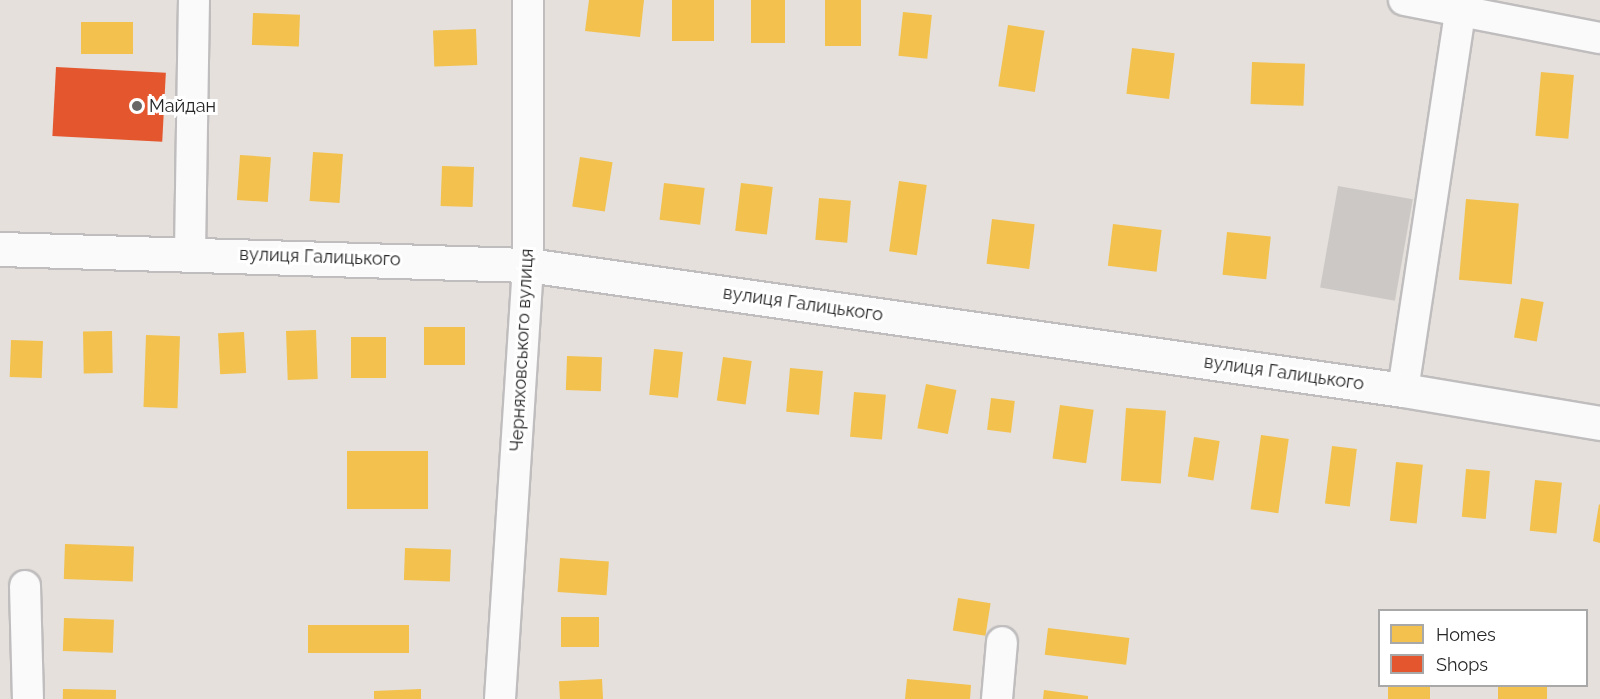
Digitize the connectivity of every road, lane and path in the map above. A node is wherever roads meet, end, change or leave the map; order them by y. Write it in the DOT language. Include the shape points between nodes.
graph roads {
  1 [pos="194,0"];
  2 [pos="528,0"];
  3 [pos="1404,0"];
  4 [pos="1460,13"];
  5 [pos="1600,38"];
  6 [pos="0,249"];
  7 [pos="190,253"];
  8 [pos="528,265"];
  9 [pos="1403,390"];
  10 [pos="1600,423"];
  11 [pos="25,586"];
  12 [pos="1002,642"];
  13 [pos="27,699"];
  14 [pos="500,699"];
  15 [pos="997,699"];
  1 -- 7 [label="street"];
  2 -- 8 [label="street, Черняховського вулиця"];
  3 -- 4 [label="street"];
  4 -- 5 [label="street"];
  4 -- 9 [label="street"];
  6 -- 7 [label="street, вулиця Галицького"];
  7 -- 8 [label="street, вулиця Галицького"];
  8 -- 9 [label="street, вулиця Галицького"];
  8 -- 14 [label="street, Черняховського вулиця"];
  9 -- 10 [label="street, вулиця Галицького"];
  11 -- 13 [label="street"];
  12 -- 15 [label="street"];
}
